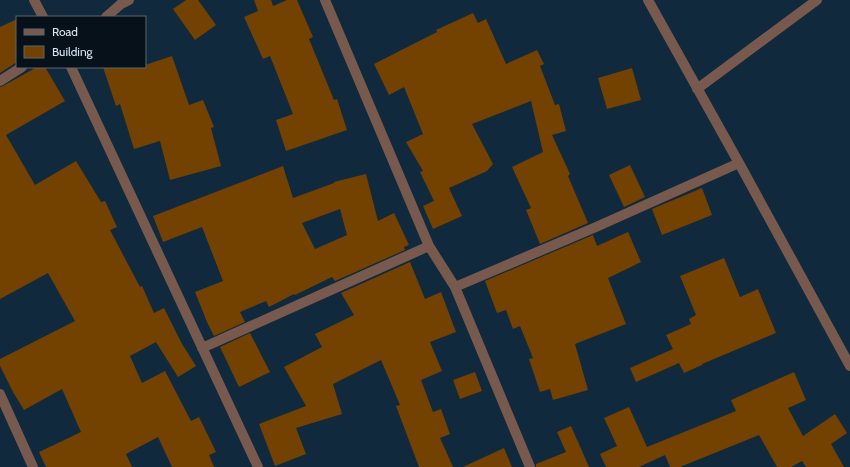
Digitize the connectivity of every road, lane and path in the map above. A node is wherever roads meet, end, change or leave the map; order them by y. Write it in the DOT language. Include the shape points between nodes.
graph roads {
  1 [pos="34,0"];
  2 [pos="129,0"];
  3 [pos="324,0"];
  4 [pos="648,0"];
  5 [pos="817,0"];
  6 [pos="42,16"];
  7 [pos="107,16"];
  8 [pos="20,68"];
  9 [pos="71,68"];
  10 [pos="0,81"];
  11 [pos="697,88"];
  12 [pos="739,163"];
  13 [pos="429,246"];
  14 [pos="455,288"];
  15 [pos="202,348"];
  16 [pos="850,366"];
  17 [pos="1,398"];
  18 [pos="33,467"];
  19 [pos="258,467"];
  20 [pos="530,467"];
  1 -- 6 [label="street"];
  2 -- 7 [label="street"];
  3 -- 13 [label="street"];
  4 -- 11 [label="street"];
  5 -- 11 [label="street"];
  8 -- 10 [label="street"];
  9 -- 15 [label="street"];
  11 -- 12 [label="street"];
  12 -- 14 [label="street"];
  12 -- 16 [label="street"];
  13 -- 14 [label="street"];
  13 -- 15 [label="street"];
  14 -- 20 [label="street"];
  15 -- 19 [label="street"];
  17 -- 18 [label="street"];
}
